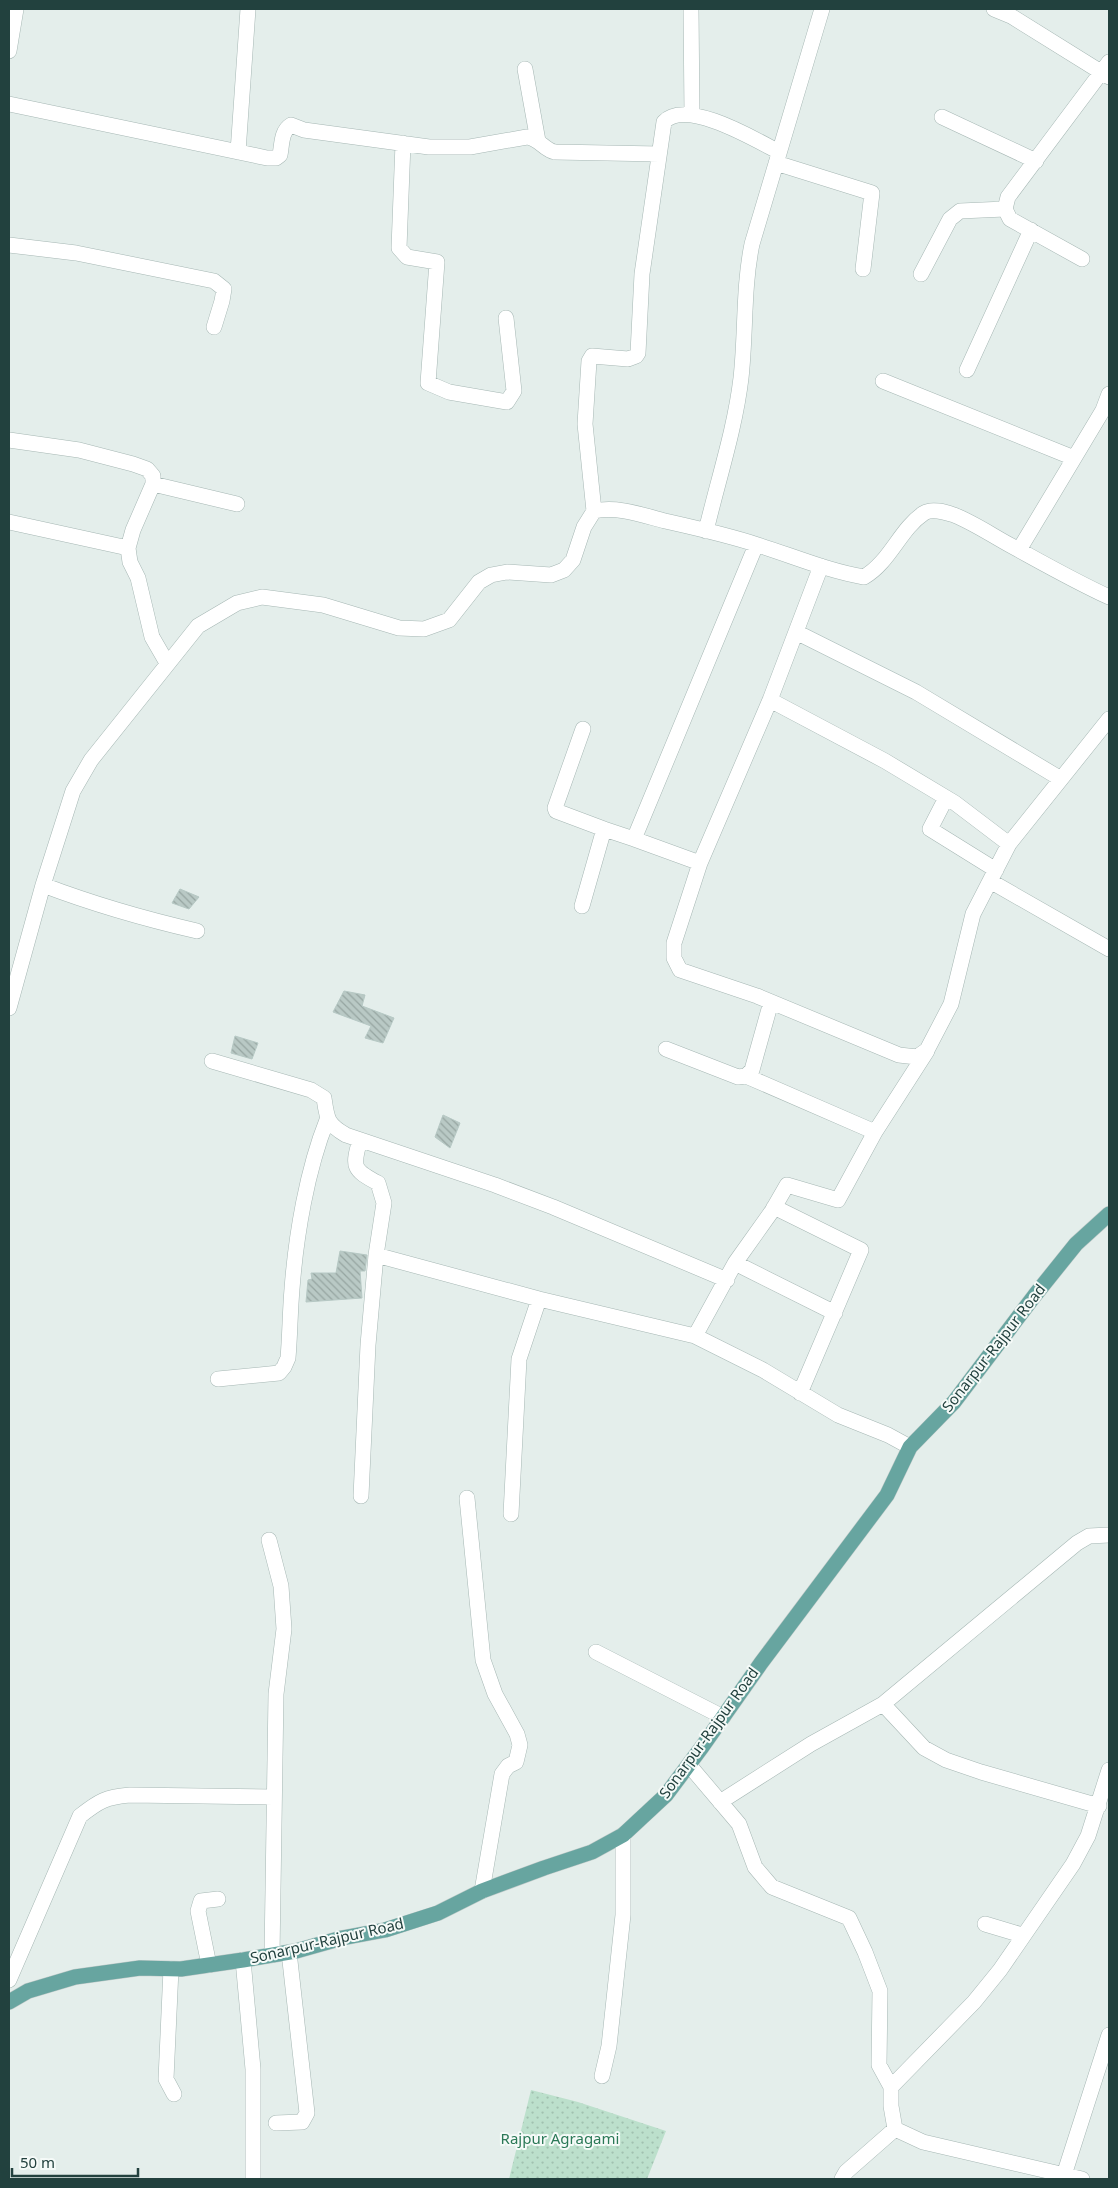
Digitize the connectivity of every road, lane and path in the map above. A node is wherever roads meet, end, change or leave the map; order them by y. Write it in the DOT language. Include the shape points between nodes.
graph roads {
  1 [pos="16,9"];
  2 [pos="248,9"];
  3 [pos="691,9"];
  4 [pos="822,9"];
  5 [pos="994,9"];
  6 [pos="9,51"];
  7 [pos="525,69"];
  8 [pos="1106,70"];
  9 [pos="9,104"];
  10 [pos="692,115"];
  11 [pos="942,117"];
  12 [pos="538,141"];
  13 [pos="403,144"];
  14 [pos="238,152"];
  15 [pos="659,154"];
  16 [pos="777,157"];
  17 [pos="1036,162"];
  18 [pos="1005,209"];
  19 [pos="1031,230"];
  20 [pos="9,245"];
  21 [pos="1082,259"];
  22 [pos="863,269"];
  23 [pos="921,274"];
  24 [pos="506,318"];
  25 [pos="214,327"];
  26 [pos="967,370"];
  27 [pos="883,381"];
  28 [pos="1109,394"];
  29 [pos="1106,411"];
  30 [pos="9,440"];
  31 [pos="1074,458"];
  32 [pos="153,484"];
  33 [pos="237,504"];
  34 [pos="594,511"];
  35 [pos="9,522"];
  36 [pos="706,531"];
  37 [pos="756,545"];
  38 [pos="128,548"];
  39 [pos="1019,550"];
  40 [pos="821,566"];
  41 [pos="1109,597"];
  42 [pos="796,632"];
  43 [pos="168,663"];
  44 [pos="770,700"];
  45 [pos="1109,720"];
  46 [pos="583,729"];
  47 [pos="1061,779"];
  48 [pos="946,798"];
  49 [pos="604,829"];
  50 [pos="634,839"];
  51 [pos="1009,844"];
  52 [pos="700,863"];
  53 [pos="993,876"];
  54 [pos="43,885"];
  55 [pos="582,906"];
  56 [pos="197,930"];
  57 [pos="1109,949"];
  58 [pos="771,1002"];
  59 [pos="9,1008"];
  60 [pos="666,1049"];
  61 [pos="927,1050"];
  62 [pos="212,1061"];
  63 [pos="746,1076"];
  64 [pos="327,1120"];
  65 [pos="875,1132"];
  66 [pos="360,1140"];
  67 [pos="774,1207"];
  68 [pos="1109,1214"];
  69 [pos="376,1255"];
  70 [pos="735,1263"];
  71 [pos="727,1280"];
  72 [pos="539,1299"];
  73 [pos="834,1313"];
  74 [pos="695,1336"];
  75 [pos="218,1379"];
  76 [pos="800,1393"];
  77 [pos="910,1447"];
  78 [pos="361,1496"];
  79 [pos="466,1498"];
  80 [pos="511,1514"];
  81 [pos="1109,1535"];
  82 [pos="269,1540"];
  83 [pos="596,1652"];
  84 [pos="883,1704"];
  85 [pos="723,1717"];
  86 [pos="689,1765"];
  87 [pos="1109,1770"];
  88 [pos="274,1797"];
  89 [pos="720,1802"];
  90 [pos="1098,1806"];
  91 [pos="623,1835"];
  92 [pos="482,1891"];
  93 [pos="218,1899"];
  94 [pos="985,1924"];
  95 [pos="1022,1935"];
  96 [pos="289,1952"];
  97 [pos="272,1955"];
  98 [pos="243,1960"];
  99 [pos="209,1965"];
  100 [pos="171,1969"];
  101 [pos="9,1980"];
  102 [pos="9,2002"];
  103 [pos="1109,2035"];
  104 [pos="602,2076"];
  105 [pos="891,2087"];
  106 [pos="174,2094"];
  107 [pos="276,2123"];
  108 [pos="895,2129"];
  109 [pos="1064,2175"];
  110 [pos="253,2179"];
  111 [pos="842,2179"];
  112 [pos="1082,2179"];
  1 -- 6 [label="street"];
  2 -- 14 [label="street"];
  3 -- 10 [label="street"];
  4 -- 16 [label="street"];
  5 -- 8 [label="street"];
  7 -- 12 [label="street"];
  8 -- 17 [label="street"];
  9 -- 14 [label="street"];
  10 -- 15 [label="street" via="675,116 664,122"];
  10 -- 16 [label="street" via="724,125"];
  11 -- 17 [label="street"];
  12 -- 13 [label="street" via="527,137 449,148"];
  12 -- 15 [label="street" via="549,151 556,152"];
  13 -- 14 [label="street" via="304,130 291,125 286,128 280,155 276,158"];
  13 -- 24 [label="street" via="399,248 407,257 437,262 428,384 449,392 507,402 514,391"];
  15 -- 34 [label="street" via="641,281 638,353 628,359 597,355 589,361 584,424"];
  16 -- 22 [label="street" via="872,193"];
  16 -- 36 [label="street" via="747,269 742,377"];
  17 -- 18 [label="street" via="1008,197"];
  18 -- 19 [label="street" via="1010,219"];
  18 -- 23 [label="street" via="960,211 950,219"];
  19 -- 21 [label="street"];
  19 -- 26 [label="street"];
  20 -- 25 [label="street" via="76,254 214,281 224,289"];
  27 -- 31 [label="street"];
  28 -- 29 [label="street"];
  29 -- 31 [label="street"];
  30 -- 32 [label="street" via="79,450 133,464 147,469 153,476"];
  31 -- 39 [label="street"];
  32 -- 33 [label="street"];
  32 -- 38 [label="street"];
  34 -- 36 [label="street" via="606,508 629,511"];
  34 -- 43 [label="street" via="584,527 573,560 564,570 551,575 507,572 491,575 478,582 449,620 424,629 399,628 323,605 262,597 238,602 198,626"];
  35 -- 38 [label="street"];
  36 -- 37 [label="street"];
  37 -- 40 [label="street"];
  37 -- 50 [label="street"];
  38 -- 43 [label="street" via="152,636"];
  39 -- 40 [label="street" via="954,515 926,512 874,571 864,577"];
  39 -- 41 [label="street"];
  40 -- 42 [label="street"];
  42 -- 44 [label="street"];
  42 -- 47 [label="street" via="916,692"];
  43 -- 54 [label="street" via="86,768 73,791"];
  44 -- 48 [label="street" via="885,761"];
  44 -- 52 [label="street"];
  45 -- 47 [label="street"];
  46 -- 49 [label="street" via="555,808"];
  47 -- 51 [label="street"];
  48 -- 51 [label="street"];
  48 -- 53 [label="street" via="930,829"];
  49 -- 50 [label="street"];
  49 -- 55 [label="street"];
  50 -- 52 [label="street"];
  51 -- 53 [label="street"];
  52 -- 58 [label="street" via="674,943 674,958 680,970"];
  53 -- 57 [label="street"];
  53 -- 61 [label="street" via="973,914 950,1004"];
  54 -- 56 [label="street" via="152,920"];
  54 -- 59 [label="street"];
  58 -- 61 [label="street" via="899,1055 917,1058"];
  58 -- 63 [label="street" via="752,1070"];
  60 -- 63 [label="street" via="738,1077"];
  61 -- 65 [label="street"];
  62 -- 64 [label="street" via="311,1090 324,1098"];
  63 -- 65 [label="street"];
  64 -- 66 [label="street" via="335,1129"];
  64 -- 75 [label="street" via="316,1147 303,1210 292,1288 288,1358 279,1373"];
  65 -- 67 [label="street" via="838,1200 787,1185"];
  66 -- 69 [label="street" via="355,1157 356,1168 378,1183 384,1203"];
  66 -- 71 [label="street" via="553,1206"];
  67 -- 70 [label="street"];
  67 -- 73 [label="street" via="861,1250"];
  68 -- 77 [label="main road, Sonarpur-Rajpur Road" via="1076,1244 954,1402"];
  69 -- 72 [label="street"];
  69 -- 78 [label="street"];
  70 -- 71 [label="street"];
  70 -- 73 [label="street"];
  71 -- 74 [label="street"];
  72 -- 74 [label="street"];
  72 -- 80 [label="street" via="519,1359"];
  73 -- 76 [label="street"];
  74 -- 76 [label="street" via="763,1370"];
  76 -- 77 [label="street" via="838,1415"];
  77 -- 85 [label="main road, Sonarpur-Rajpur Road" via="887,1495"];
  79 -- 92 [label="street" via="483,1660 520,1745 516,1762 502,1774"];
  81 -- 84 [label="street" via="1089,1536 1077,1544"];
  82 -- 88 [label="street" via="281,1586 284,1630 276,1694"];
  83 -- 85 [label="street"];
  84 -- 89 [label="street" via="811,1744"];
  84 -- 90 [label="street" via="924,1748 946,1760"];
  85 -- 86 [label="main road, Sonarpur-Rajpur Road"];
  86 -- 89 [label="street"];
  86 -- 91 [label="main road, Sonarpur-Rajpur Road" via="666,1795"];
  87 -- 90 [label="street"];
  88 -- 97 [label="street"];
  88 -- 101 [label="street" via="130,1795 109,1797 94,1805 80,1816"];
  89 -- 105 [label="street" via="738,1824 755,1867 772,1887 849,1918 880,1991 879,2065"];
  90 -- 95 [label="street" via="1088,1836 1073,1864"];
  91 -- 92 [label="main road, Sonarpur-Rajpur Road" via="592,1852"];
  91 -- 104 [label="street" via="624,1915 609,2046"];
  92 -- 96 [label="main road, Sonarpur-Rajpur Road" via="438,1913 385,1930"];
  93 -- 99 [label="street" via="201,1901 198,1911"];
  94 -- 95 [label="street"];
  95 -- 105 [label="street" via="974,2002"];
  96 -- 97 [label="main road, Sonarpur-Rajpur Road"];
  96 -- 107 [label="street" via="307,2113 302,2122"];
  97 -- 98 [label="main road, Sonarpur-Rajpur Road"];
  98 -- 99 [label="main road, Sonarpur-Rajpur Road"];
  98 -- 110 [label="street" via="253,2069"];
  99 -- 100 [label="main road, Sonarpur-Rajpur Road"];
  100 -- 102 [label="main road, Sonarpur-Rajpur Road" via="140,1968 75,1977 28,1991"];
  100 -- 106 [label="street" via="166,2079"];
  103 -- 109 [label="street"];
  105 -- 108 [label="street"];
  108 -- 109 [label="street" via="923,2142"];
  108 -- 111 [label="street"];
  109 -- 112 [label="street"];
}
